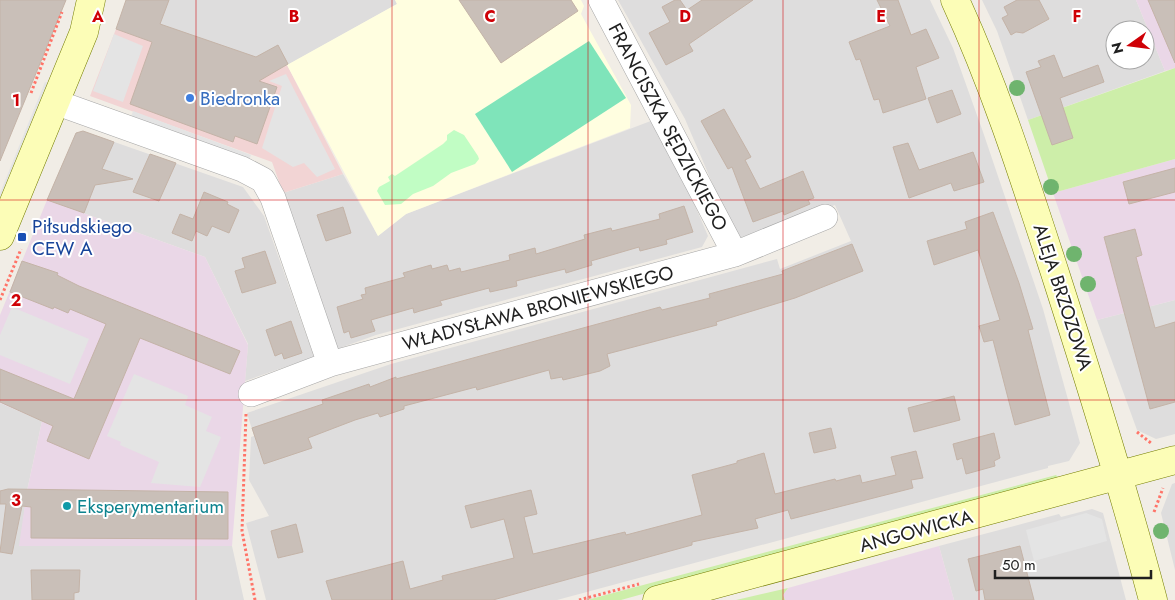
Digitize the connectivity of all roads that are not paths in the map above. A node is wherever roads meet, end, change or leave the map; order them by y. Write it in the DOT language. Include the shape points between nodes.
graph roads {
  1 [pos="91,0"];
  2 [pos="601,0"];
  3 [pos="955,0"];
  4 [pos="56,102"];
  5 [pos="824,217"];
  6 [pos="0,236"];
  7 [pos="735,254"];
  8 [pos="330,364"];
  9 [pos="251,394"];
  10 [pos="1175,460"];
  11 [pos="1119,476"];
  12 [pos="657,600"];
  13 [pos="1153,600"];
  1 -- 4 [label="street" via="84,32"];
  2 -- 7 [label="street, FRANCISZKA SĘDZICKIEGO"];
  3 -- 11 [label="street, ALEJA BRZOZOWA" via="982,59 1014,147"];
  4 -- 6 [label="street"];
  4 -- 8 [label="street" via="242,169 263,180 274,198"];
  5 -- 7 [label="street, WŁADYSŁAWA BRONIEWSKIEGO"];
  7 -- 8 [label="street, WŁADYSŁAWA BRONIEWSKIEGO"];
  8 -- 9 [label="street, WŁADYSŁAWA BRONIEWSKIEGO"];
  10 -- 11 [label="street, ANGOWICKA"];
  11 -- 12 [label="street, ANGOWICKA"];
  11 -- 13 [label="street, ALEJA BRZOZOWA"];
}
